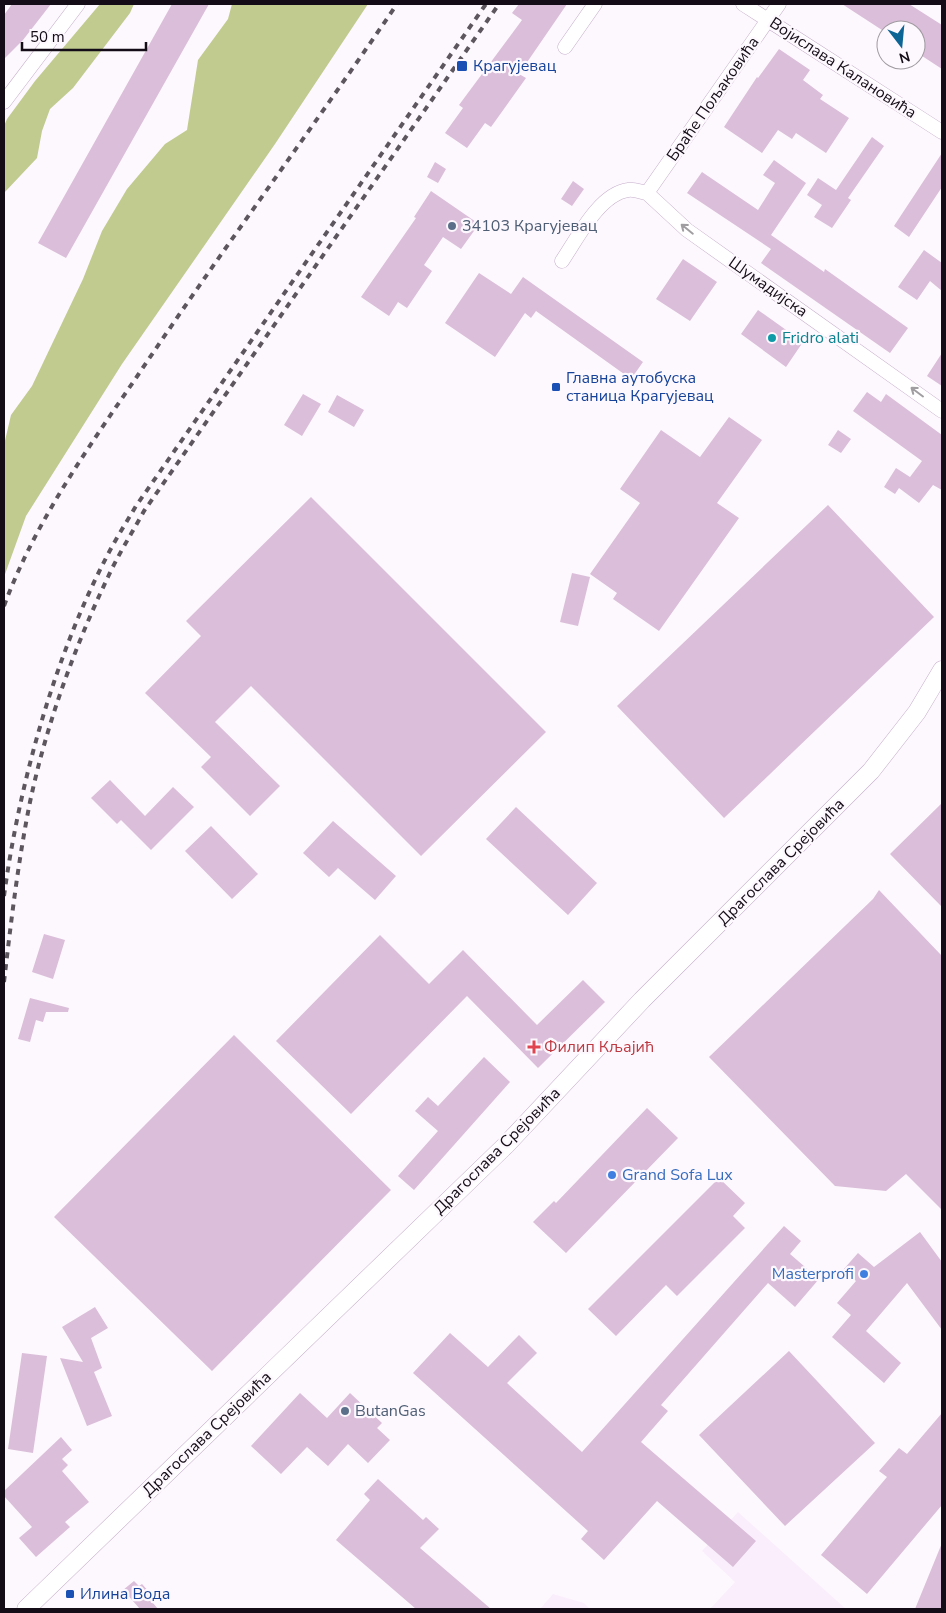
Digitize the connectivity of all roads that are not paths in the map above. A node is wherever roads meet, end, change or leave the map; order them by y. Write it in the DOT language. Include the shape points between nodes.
graph roads {
  1 [pos="78,4"];
  2 [pos="595,4"];
  3 [pos="743,4"];
  4 [pos="779,4"];
  5 [pos="768,20"];
  6 [pos="565,47"];
  7 [pos="4,102"];
  8 [pos="942,132"];
  9 [pos="647,194"];
  10 [pos="562,261"];
  11 [pos="942,411"];
  12 [pos="942,670"];
  13 [pos="26,1609"];
  1 -- 7 [label="street"];
  2 -- 6 [label="street"];
  3 -- 5 [label="street, Војислава Калановића"];
  4 -- 5 [label="street, Браће Пољаковића"];
  5 -- 8 [label="street, Војислава Калановића"];
  5 -- 9 [label="street, Браће Пољаковића"];
  9 -- 10 [label="street" via="629,190 602,202"];
  11 -- 9 [label="street, Шумадијска, one-way" via="687,230"];
  12 -- 13 [label="street, Драгослава Срејовића" via="912,719 871,771 642,1000 506,1145"];
}
